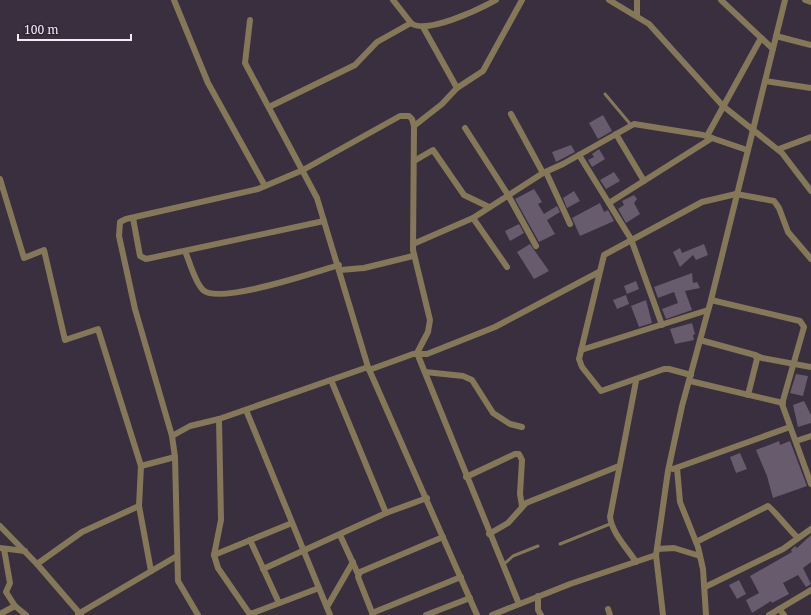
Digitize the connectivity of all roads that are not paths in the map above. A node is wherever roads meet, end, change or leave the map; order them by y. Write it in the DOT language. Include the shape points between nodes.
graph roads {
  1 [pos="174,0"];
  2 [pos="393,0"];
  3 [pos="496,0"];
  4 [pos="522,0"];
  5 [pos="609,0"];
  6 [pos="637,0"];
  7 [pos="721,0"];
  8 [pos="785,0"];
  9 [pos="805,0"];
  10 [pos="811,2"];
  11 [pos="637,16"];
  12 [pos="250,20"];
  13 [pos="411,23"];
  14 [pos="423,27"];
  15 [pos="776,36"];
  16 [pos="761,38"];
  17 [pos="811,45"];
  18 [pos="773,49"];
  19 [pos="765,81"];
  20 [pos="457,88"];
  21 [pos="811,88"];
  22 [pos="605,94"];
  23 [pos="723,106"];
  24 [pos="269,107"];
  25 [pos="511,114"];
  26 [pos="631,125"];
  27 [pos="414,126"];
  28 [pos="465,128"];
  29 [pos="752,129"];
  30 [pos="616,134"];
  31 [pos="709,137"];
  32 [pos="811,137"];
  33 [pos="779,149"];
  34 [pos="747,150"];
  35 [pos="579,155"];
  36 [pos="414,161"];
  37 [pos="303,170"];
  38 [pos="544,172"];
  39 [pos="0,179"];
  40 [pos="644,180"];
  41 [pos="265,186"];
  42 [pos="811,191"];
  43 [pos="736,194"];
  44 [pos="508,195"];
  45 [pos="608,202"];
  46 [pos="489,207"];
  47 [pos="133,218"];
  48 [pos="473,218"];
  49 [pos="324,221"];
  50 [pos="570,224"];
  51 [pos="631,239"];
  52 [pos="413,244"];
  53 [pos="536,246"];
  54 [pos="185,251"];
  55 [pos="413,256"];
  56 [pos="810,257"];
  57 [pos="507,267"];
  58 [pos="339,268"];
  59 [pos="599,272"];
  60 [pos="711,300"];
  61 [pos="708,310"];
  62 [pos="662,325"];
  63 [pos="700,340"];
  64 [pos="581,350"];
  65 [pos="417,353"];
  66 [pos="755,355"];
  67 [pos="794,363"];
  68 [pos="811,367"];
  69 [pos="369,368"];
  70 [pos="424,372"];
  71 [pos="690,378"];
  72 [pos="331,380"];
  73 [pos="636,380"];
  74 [pos="748,395"];
  75 [pos="783,403"];
  76 [pos="246,410"];
  77 [pos="219,419"];
  78 [pos="790,427"];
  79 [pos="522,428"];
  80 [pos="172,436"];
  81 [pos="811,436"];
  82 [pos="796,441"];
  83 [pos="174,457"];
  84 [pos="141,466"];
  85 [pos="619,466"];
  86 [pos="677,468"];
  87 [pos="668,471"];
  88 [pos="466,477"];
  89 [pos="811,484"];
  90 [pos="427,498"];
  91 [pos="139,506"];
  92 [pos="522,506"];
  93 [pos="386,513"];
  94 [pos="292,523"];
  95 [pos="610,524"];
  96 [pos="0,526"];
  97 [pos="811,529"];
  98 [pos="489,534"];
  99 [pos="340,535"];
  100 [pos="443,537"];
  101 [pos="798,538"];
  102 [pos="250,540"];
  103 [pos="696,542"];
  104 [pos="560,544"];
  105 [pos="538,546"];
  106 [pos="2,548"];
  107 [pos="25,551"];
  108 [pos="303,551"];
  109 [pos="656,552"];
  110 [pos="214,555"];
  111 [pos="177,556"];
  112 [pos="700,556"];
  113 [pos="352,562"];
  114 [pos="636,562"];
  115 [pos="37,564"];
  116 [pos="502,565"];
  117 [pos="263,569"];
  118 [pos="151,571"];
  119 [pos="358,574"];
  120 [pos="461,577"];
  121 [pos="705,587"];
  122 [pos="319,588"];
  123 [pos="811,590"];
  124 [pos="538,596"];
  125 [pos="470,598"];
  126 [pos="279,603"];
  127 [pos="519,604"];
  128 [pos="15,606"];
  129 [pos="327,607"];
  130 [pos="779,609"];
  131 [pos="0,614"];
  132 [pos="79,614"];
  133 [pos="372,614"];
  134 [pos="26,615"];
  135 [pos="198,615"];
  136 [pos="330,615"];
  137 [pos="426,615"];
  138 [pos="477,615"];
  139 [pos="492,615"];
  140 [pos="541,615"];
  141 [pos="663,615"];
  142 [pos="706,615"];
  143 [pos="768,615"];
  144 [pos="784,615"];
  1 -- 41 [label="street" via="208,83"];
  2 -- 13 [label="street"];
  3 -- 14 [label="street" via="469,14"];
  4 -- 20 [label="street" via="484,71"];
  5 -- 11 [label="street"];
  6 -- 11 [label="street"];
  7 -- 16 [label="street"];
  8 -- 15 [label="street"];
  9 -- 10 [label="street"];
  11 -- 23 [label="street" via="649,24"];
  12 -- 24 [label="street" via="245,63"];
  13 -- 14 [label="street"];
  13 -- 24 [label="street" via="377,42 355,65"];
  14 -- 20 [label="street"];
  15 -- 17 [label="street"];
  15 -- 18 [label="street"];
  16 -- 18 [label="street"];
  16 -- 23 [label="street"];
  18 -- 19 [label="street"];
  19 -- 21 [label="street"];
  19 -- 29 [label="street"];
  20 -- 27 [label="street" via="442,104"];
  22 -- 26 [label="lane"];
  23 -- 29 [label="street"];
  23 -- 31 [label="street"];
  24 -- 37 [label="street"];
  25 -- 38 [label="street"];
  26 -- 30 [label="street"];
  26 -- 31 [label="street" via="642,124"];
  27 -- 36 [label="street"];
  27 -- 37 [label="street" via="409,116 400,116"];
  28 -- 44 [label="street"];
  29 -- 33 [label="street"];
  29 -- 34 [label="street"];
  30 -- 35 [label="street"];
  30 -- 40 [label="street"];
  31 -- 34 [label="street"];
  31 -- 40 [label="street"];
  32 -- 33 [label="street"];
  33 -- 42 [label="street"];
  34 -- 43 [label="street"];
  35 -- 38 [label="street"];
  35 -- 45 [label="street"];
  36 -- 46 [label="street" via="433,150 464,195"];
  36 -- 52 [label="street"];
  37 -- 41 [label="street"];
  37 -- 49 [label="street" via="317,198"];
  38 -- 44 [label="street"];
  38 -- 50 [label="street"];
  39 -- 84 [label="street" via="24,258 44,250 65,340 98,329"];
  40 -- 45 [label="street"];
  41 -- 47 [label="street"];
  43 -- 51 [label="street" via="698,204"];
  43 -- 56 [label="street" via="774,201 788,232"];
  43 -- 60 [label="street"];
  44 -- 46 [label="street"];
  44 -- 53 [label="street"];
  45 -- 51 [label="street"];
  46 -- 48 [label="street"];
  47 -- 54 [label="street" via="142,259"];
  47 -- 80 [label="street" via="120,222 119,236 139,322"];
  48 -- 52 [label="street"];
  48 -- 57 [label="street"];
  49 -- 54 [label="street"];
  49 -- 58 [label="street"];
  51 -- 59 [label="street" via="604,255"];
  51 -- 62 [label="street"];
  52 -- 55 [label="street"];
  54 -- 58 [label="street" via="200,286 210,293 234,294"];
  55 -- 58 [label="street" via="364,268"];
  55 -- 65 [label="street" via="430,320 428,332"];
  58 -- 69 [label="street"];
  59 -- 64 [label="street"];
  59 -- 65 [label="street" via="495,328 427,354"];
  60 -- 61 [label="street"];
  60 -- 67 [label="street" via="800,321 804,327"];
  61 -- 62 [label="street"];
  61 -- 63 [label="street"];
  62 -- 64 [label="street"];
  63 -- 66 [label="street"];
  63 -- 71 [label="street"];
  64 -- 73 [label="street" via="579,359 582,367 601,391"];
  65 -- 69 [label="street"];
  65 -- 70 [label="street"];
  66 -- 67 [label="street"];
  66 -- 74 [label="street" via="757,359"];
  67 -- 68 [label="street"];
  67 -- 75 [label="street"];
  69 -- 72 [label="street"];
  69 -- 90 [label="street"];
  70 -- 79 [label="street" via="463,376 472,380 492,414"];
  70 -- 88 [label="street"];
  71 -- 73 [label="street" via="664,369"];
  71 -- 74 [label="street"];
  71 -- 87 [label="street"];
  72 -- 76 [label="street"];
  72 -- 93 [label="street"];
  73 -- 85 [label="street"];
  74 -- 75 [label="street"];
  75 -- 78 [label="street"];
  76 -- 77 [label="street"];
  76 -- 94 [label="street"];
  77 -- 80 [label="street" via="190,426"];
  77 -- 110 [label="street" via="221,520"];
  78 -- 82 [label="street"];
  78 -- 86 [label="street"];
  80 -- 83 [label="street"];
  81 -- 82 [label="street"];
  82 -- 89 [label="street"];
  83 -- 84 [label="street"];
  83 -- 111 [label="street"];
  84 -- 91 [label="street"];
  85 -- 92 [label="street"];
  85 -- 95 [label="street"];
  86 -- 87 [label="street"];
  86 -- 103 [label="street" via="680,502"];
  87 -- 109 [label="street"];
  88 -- 92 [label="street" via="519,454 522,460"];
  88 -- 98 [label="street"];
  90 -- 93 [label="street"];
  90 -- 100 [label="street"];
  91 -- 115 [label="street" via="82,532"];
  91 -- 118 [label="street"];
  92 -- 98 [label="street" via="508,523"];
  93 -- 99 [label="street"];
  94 -- 102 [label="street"];
  94 -- 108 [label="street"];
  95 -- 104 [label="lane"];
  95 -- 114 [label="street"];
  96 -- 107 [label="street"];
  97 -- 101 [label="street"];
  98 -- 116 [label="street"];
  99 -- 108 [label="street"];
  99 -- 113 [label="street"];
  100 -- 119 [label="street"];
  100 -- 120 [label="street"];
  101 -- 103 [label="street" via="768,506"];
  101 -- 121 [label="street" via="758,562"];
  102 -- 110 [label="street"];
  102 -- 117 [label="street"];
  103 -- 112 [label="street"];
  105 -- 116 [label="lane" via="513,556"];
  106 -- 107 [label="street"];
  106 -- 128 [label="street" via="10,583 6,592"];
  107 -- 115 [label="street"];
  108 -- 117 [label="street"];
  108 -- 122 [label="street"];
  109 -- 112 [label="street" via="674,548"];
  109 -- 114 [label="street"];
  109 -- 141 [label="street"];
  110 -- 126 [label="street" via="218,568 249,613"];
  111 -- 118 [label="street"];
  111 -- 135 [label="street" via="178,580"];
  112 -- 121 [label="street"];
  113 -- 119 [label="street"];
  113 -- 129 [label="street"];
  114 -- 124 [label="street"];
  115 -- 132 [label="street"];
  116 -- 127 [label="street"];
  117 -- 126 [label="street"];
  118 -- 132 [label="street"];
  119 -- 133 [label="street"];
  120 -- 125 [label="street"];
  120 -- 133 [label="street"];
  121 -- 142 [label="street"];
  122 -- 126 [label="street"];
  122 -- 129 [label="street"];
  123 -- 130 [label="street"];
  124 -- 127 [label="street"];
  124 -- 140 [label="street" via="538,610"];
  125 -- 137 [label="street"];
  125 -- 138 [label="street"];
  127 -- 139 [label="street"];
  128 -- 131 [label="street"];
  128 -- 134 [label="street"];
  129 -- 136 [label="street"];
  130 -- 143 [label="street"];
  130 -- 144 [label="street"];
}
